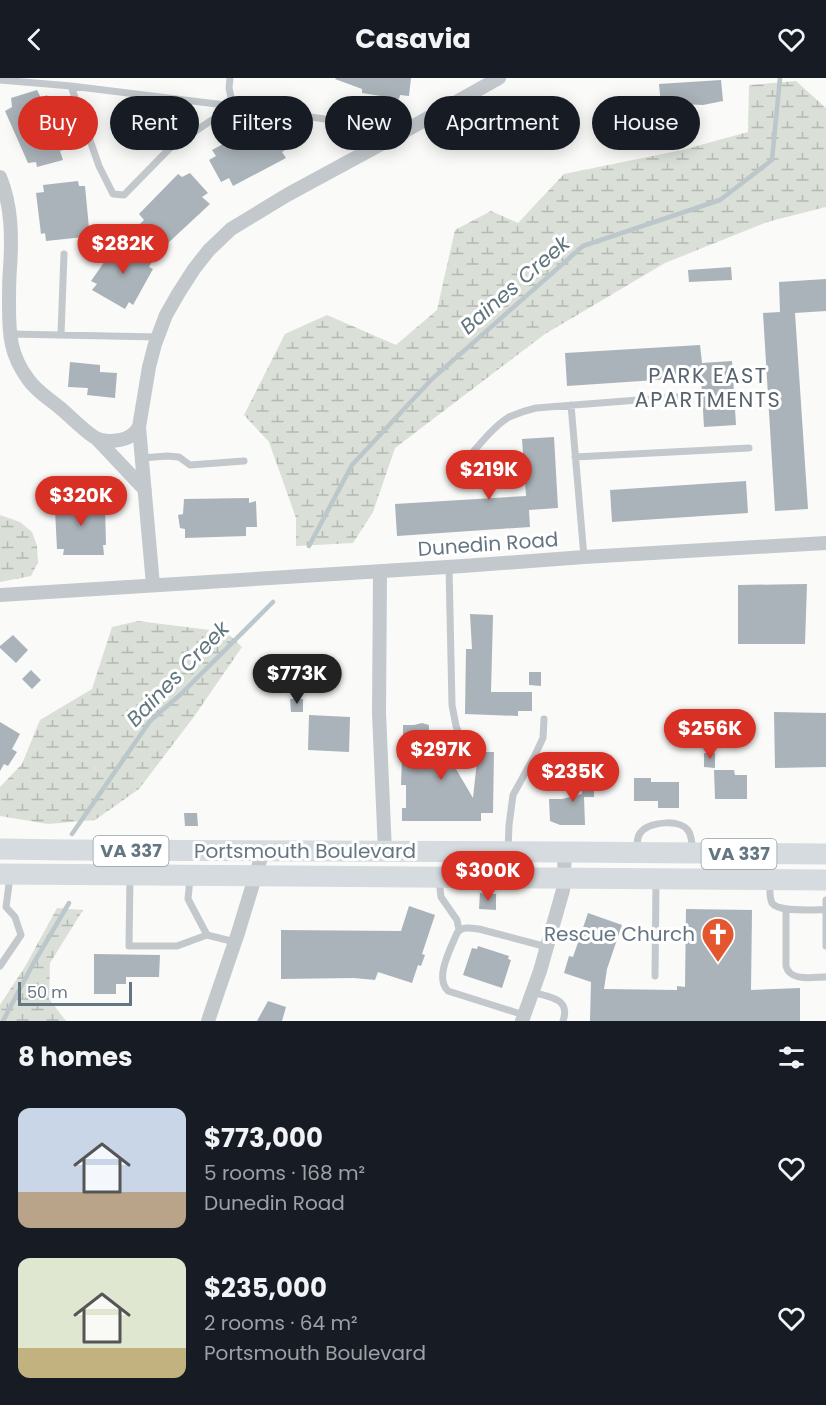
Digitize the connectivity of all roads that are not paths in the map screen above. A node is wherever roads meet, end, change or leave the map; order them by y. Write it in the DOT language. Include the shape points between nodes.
graph roads {
  1 [pos="230,78"];
  2 [pos="499,78"];
  3 [pos="0,80"];
  4 [pos="71,86"];
  5 [pos="231,96"];
  6 [pos="211,103"];
  7 [pos="313,117"];
  8 [pos="211,121"];
  9 [pos="369,151"];
  10 [pos="0,177"];
  11 [pos="64,254"];
  12 [pos="9,333"];
  13 [pos="61,334"];
  14 [pos="158,337"];
  15 [pos="689,396"];
  16 [pos="571,405"];
  17 [pos="139,427"];
  18 [pos="96,438"];
  19 [pos="749,448"];
  20 [pos="575,457"];
  21 [pos="142,458"];
  22 [pos="244,461"];
  23 [pos="459,468"];
  24 [pos="145,490"];
  25 [pos="826,543"];
  26 [pos="584,557"];
  27 [pos="449,567"];
  28 [pos="380,572"];
  29 [pos="153,585"];
  30 [pos="0,595"];
  31 [pos="544,719"];
  32 [pos="466,750"];
  33 [pos="0,849"];
  34 [pos="263,851"];
  35 [pos="385,852"];
  36 [pos="565,852"];
  37 [pos="507,853"];
  38 [pos="636,853"];
  39 [pos="693,854"];
  40 [pos="826,855"];
  41 [pos="5,874"];
  42 [pos="130,876"];
  43 [pos="190,876"];
  44 [pos="255,876"];
  45 [pos="438,878"];
  46 [pos="564,879"];
  47 [pos="656,879"];
  48 [pos="770,880"];
  49 [pos="826,880"];
  50 [pos="826,890"];
  51 [pos="826,900"];
  52 [pos="3,909"];
  53 [pos="786,909"];
  54 [pos="826,910"];
  55 [pos="459,930"];
  56 [pos="207,935"];
  57 [pos="235,942"];
  58 [pos="826,946"];
  59 [pos="547,947"];
  60 [pos="0,966"];
  61 [pos="655,976"];
  62 [pos="826,977"];
  63 [pos="532,992"];
  64 [pos="523,1018"];
  65 [pos="208,1021"];
  66 [pos="563,1021"];
  1 -- 5 [label="lane"];
  2 -- 9 [label="street"];
  3 -- 4 [label="lane"];
  4 -- 6 [label="lane"];
  4 -- 8 [label="lane" via="113,194 124,195 170,148"];
  7 -- 9 [label="lane" via="353,123"];
  9 -- 14 [label="street" via="231,229 194,269 166,315"];
  10 -- 12 [label="street" via="9,211"];
  11 -- 13 [label="lane"];
  12 -- 13 [label="lane"];
  12 -- 18 [label="street" via="18,363 28,379"];
  13 -- 14 [label="lane"];
  14 -- 17 [label="street"];
  15 -- 16 [label="lane"];
  16 -- 20 [label="lane"];
  16 -- 23 [label="lane" via="536,408 509,417"];
  17 -- 18 [label="street" via="126,438"];
  17 -- 21 [label="street"];
  18 -- 24 [label="street"];
  19 -- 20 [label="lane"];
  20 -- 26 [label="lane"];
  21 -- 22 [label="lane" via="179,457 190,465"];
  21 -- 24 [label="street"];
  24 -- 29 [label="street"];
  25 -- 26 [label="street, Dunedin Road"];
  26 -- 27 [label="street, Dunedin Road"];
  27 -- 28 [label="street, Dunedin Road"];
  27 -- 32 [label="lane" via="452,705"];
  28 -- 29 [label="street, Dunedin Road"];
  28 -- 35 [label="street" via="379,713"];
  29 -- 30 [label="street, Dunedin Road"];
  31 -- 37 [label="lane" via="543,738 513,795"];
  33 -- 34 [label="main road, Portsmouth Boulevard / VA 337"];
  34 -- 35 [label="main road, Portsmouth Boulevard / VA 337"];
  34 -- 44 [label="street"];
  35 -- 37 [label="main road, Portsmouth Boulevard / VA 337"];
  36 -- 37 [label="main road, Portsmouth Boulevard / VA 337"];
  36 -- 38 [label="main road, Portsmouth Boulevard / VA 337"];
  36 -- 46 [label="street"];
  38 -- 39 [label="main road, Portsmouth Boulevard / VA 337"];
  38 -- 39 [label="lane" via="641,831 648,826 674,823 689,831"];
  39 -- 40 [label="main road, Portsmouth Boulevard / VA 337"];
  41 -- 42 [label="main road, Portsmouth Boulevard / VA 337"];
  41 -- 52 [label="lane"];
  42 -- 43 [label="main road, Portsmouth Boulevard / VA 337"];
  42 -- 56 [label="lane" via="129,946 177,946"];
  43 -- 44 [label="main road, Portsmouth Boulevard / VA 337"];
  43 -- 56 [label="lane" via="188,899"];
  44 -- 45 [label="main road, Portsmouth Boulevard / VA 337"];
  44 -- 57 [label="street"];
  45 -- 46 [label="main road, Portsmouth Boulevard / VA 337"];
  45 -- 55 [label="lane" via="441,897 457,920"];
  46 -- 47 [label="main road, Portsmouth Boulevard / VA 337"];
  46 -- 59 [label="street"];
  47 -- 48 [label="main road, Portsmouth Boulevard / VA 337"];
  47 -- 61 [label="lane"];
  48 -- 49 [label="main road, Portsmouth Boulevard / VA 337"];
  48 -- 53 [label="lane" via="772,902"];
  49 -- 50 [label="lane"];
  51 -- 54 [label="lane"];
  52 -- 60 [label="lane" via="15,917 21,935"];
  53 -- 54 [label="lane"];
  53 -- 62 [label="lane" via="787,972 797,977"];
  54 -- 58 [label="lane"];
  55 -- 59 [label="lane" via="479,929"];
  55 -- 64 [label="lane" via="442,973 444,987"];
  56 -- 57 [label="lane"];
  57 -- 65 [label="street"];
  59 -- 63 [label="street"];
  63 -- 64 [label="street"];
  63 -- 66 [label="lane" via="563,1004"];
}
